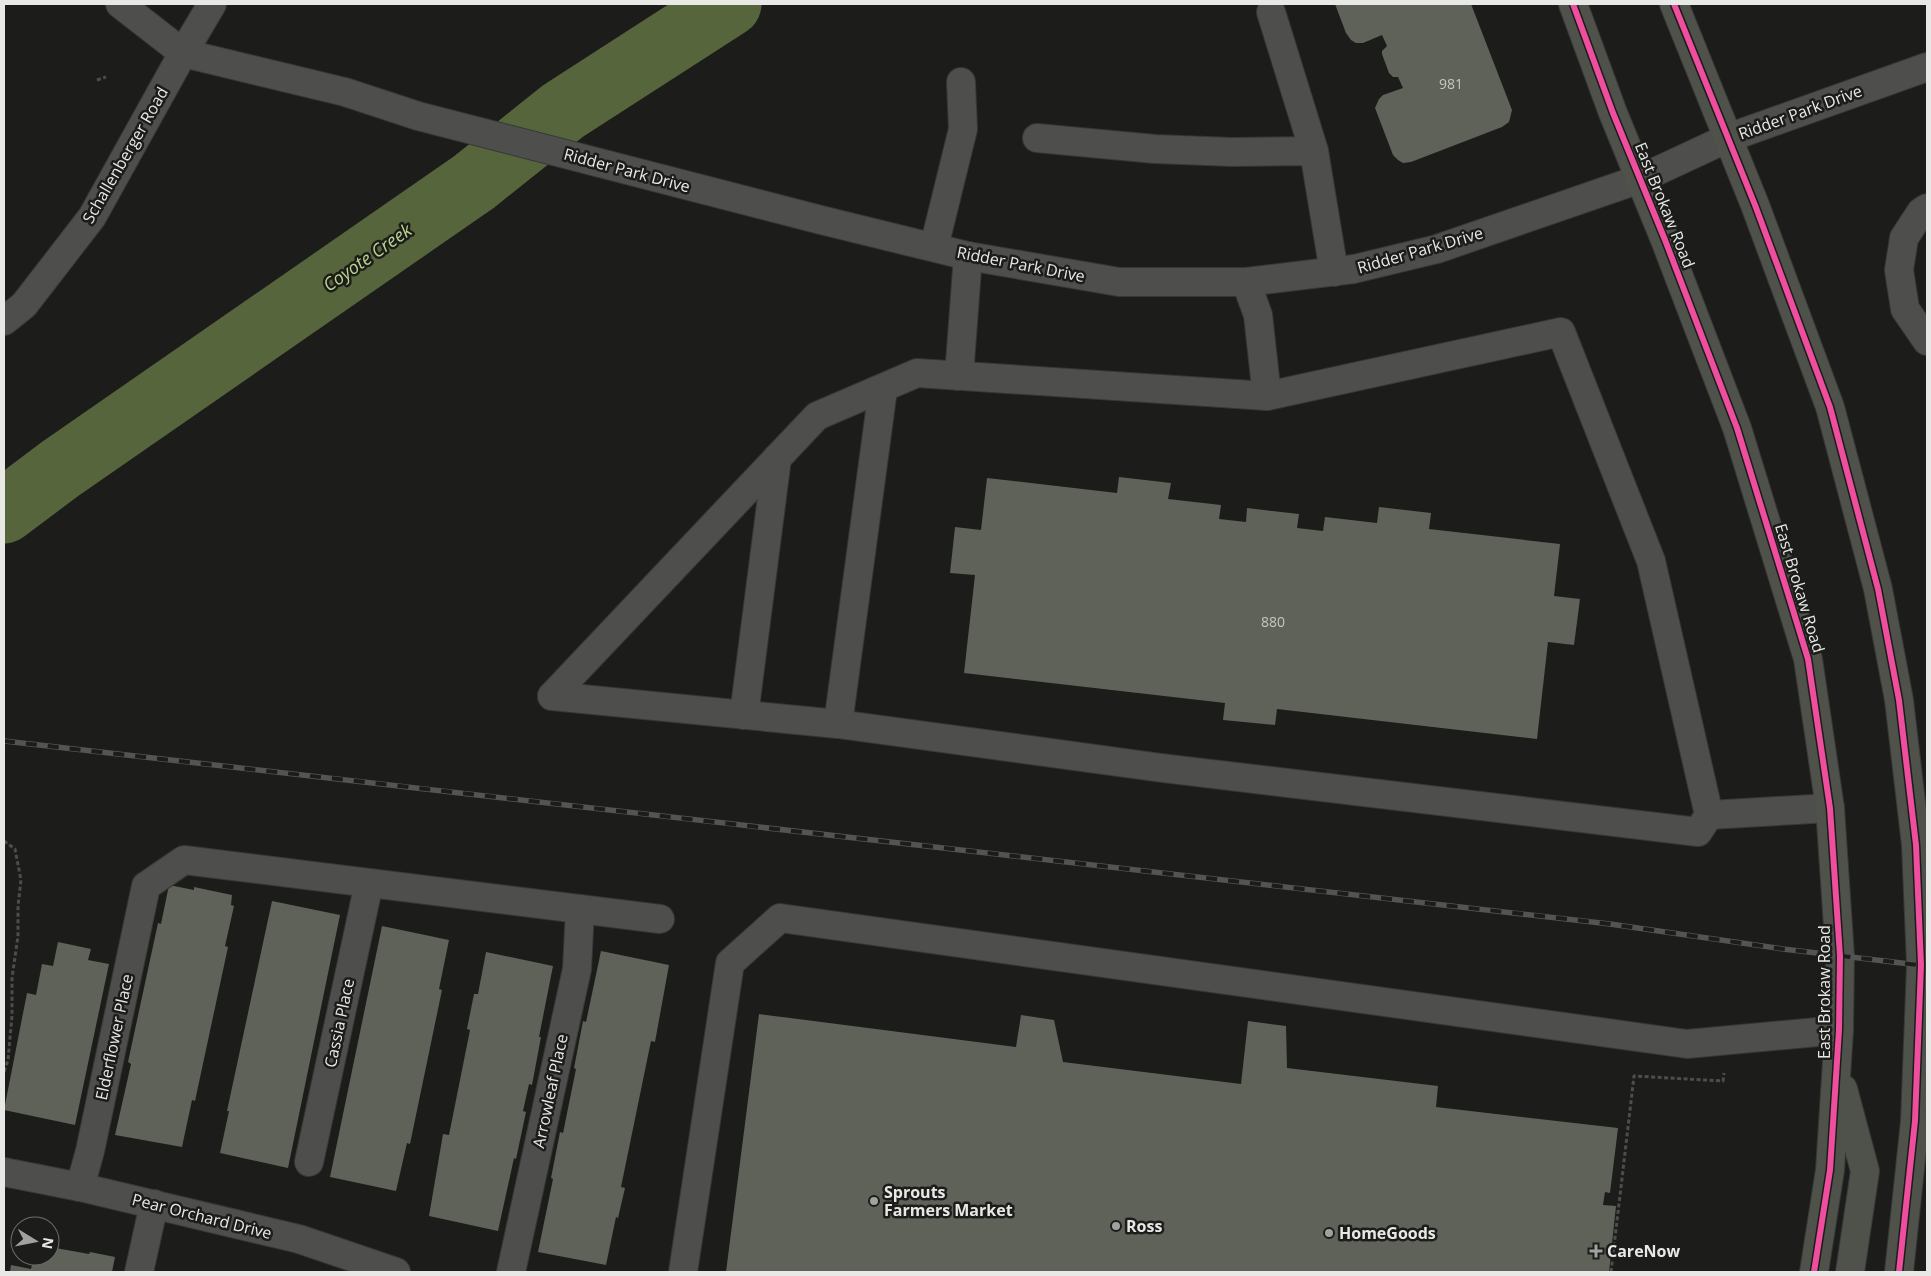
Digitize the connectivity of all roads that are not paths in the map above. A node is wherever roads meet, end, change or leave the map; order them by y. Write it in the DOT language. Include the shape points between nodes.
graph roads {
  1 [pos="120,4"];
  2 [pos="212,4"];
  3 [pos="1573,4"];
  4 [pos="1674,4"];
  5 [pos="1271,12"];
  6 [pos="183,53"];
  7 [pos="1927,67"];
  8 [pos="962,82"];
  9 [pos="1037,138"];
  10 [pos="1728,138"];
  11 [pos="1314,151"];
  12 [pos="1640,179"];
  13 [pos="1927,208"];
  14 [pos="934,247"];
  15 [pos="968,256"];
  16 [pos="1334,272"];
  17 [pos="1246,282"];
  18 [pos="4,320"];
  19 [pos="1927,340"];
  20 [pos="959,376"];
  21 [pos="883,388"];
  22 [pos="1266,396"];
  23 [pos="777,458"];
  24 [pos="744,715"];
  25 [pos="838,724"];
  26 [pos="1830,808"];
  27 [pos="1709,815"];
  28 [pos="1922,845"];
  29 [pos="369,883"];
  30 [pos="580,909"];
  31 [pos="660,919"];
  32 [pos="1839,1030"];
  33 [pos="1923,1050"];
  34 [pos="1837,1068"];
  35 [pos="309,1162"];
  36 [pos="4,1172"];
  37 [pos="80,1187"];
  38 [pos="154,1204"];
  39 [pos="139,1272"];
  40 [pos="396,1272"];
  41 [pos="511,1272"];
  42 [pos="682,1272"];
  43 [pos="1814,1272"];
  44 [pos="1850,1272"];
  45 [pos="1898,1272"];
  1 -- 6 [label="street, Ridder Park Drive"];
  2 -- 6 [label="street, Schallenberger Road"];
  3 -- 12 [label="main road, East Brokaw Road"];
  4 -- 10 [label="main road"];
  5 -- 11 [label="street"];
  6 -- 14 [label="street, Ridder Park Drive" via="345,92 418,116"];
  6 -- 18 [label="street, Schallenberger Road" via="92,217 24,305"];
  7 -- 10 [label="street, Ridder Park Drive"];
  8 -- 14 [label="street" via="963,129"];
  9 -- 11 [label="street" via="1155,149"];
  10 -- 12 [label="street, Ridder Park Drive"];
  10 -- 28 [label="main road" via="1830,407 1873,570 1899,700"];
  11 -- 16 [label="street"];
  12 -- 16 [label="street, Ridder Park Drive" via="1437,249"];
  12 -- 26 [label="main road, East Brokaw Road" via="1737,428 1805,650"];
  13 -- 19 [label="street" via="1904,238 1899,270 1905,309"];
  14 -- 15 [label="street, Ridder Park Drive"];
  15 -- 17 [label="street, Ridder Park Drive" via="1119,282"];
  15 -- 20 [label="street"];
  16 -- 17 [label="street, Ridder Park Drive"];
  17 -- 22 [label="street" via="1258,316"];
  20 -- 21 [label="street" via="917,373"];
  20 -- 22 [label="street"];
  21 -- 23 [label="street" via="816,416"];
  21 -- 25 [label="street"];
  22 -- 27 [label="street" via="1561,332 1651,561"];
  23 -- 24 [label="street"];
  23 -- 24 [label="street" via="552,696"];
  24 -- 25 [label="street"];
  25 -- 27 [label="street" via="1162,768 1698,832"];
  26 -- 27 [label="street"];
  26 -- 32 [label="main road, East Brokaw Road" via="1840,956"];
  28 -- 33 [label="main road"];
  29 -- 30 [label="street"];
  29 -- 35 [label="street, Cassia Place"];
  29 -- 37 [label="street, Elderflower Place" via="184,860 146,886"];
  30 -- 31 [label="street"];
  30 -- 41 [label="street, Arrowleaf Place" via="577,969"];
  32 -- 34 [label="main road, East Brokaw Road"];
  32 -- 42 [label="street" via="1687,1044 780,918 730,963"];
  33 -- 45 [label="main road"];
  34 -- 43 [label="main road, East Brokaw Road" via="1830,1170"];
  34 -- 44 [label="main road" via="1865,1171"];
  36 -- 37 [label="street, Pear Orchard Drive"];
  37 -- 38 [label="street, Pear Orchard Drive"];
  38 -- 39 [label="street"];
  38 -- 40 [label="street, Pear Orchard Drive" via="299,1239"];
}
